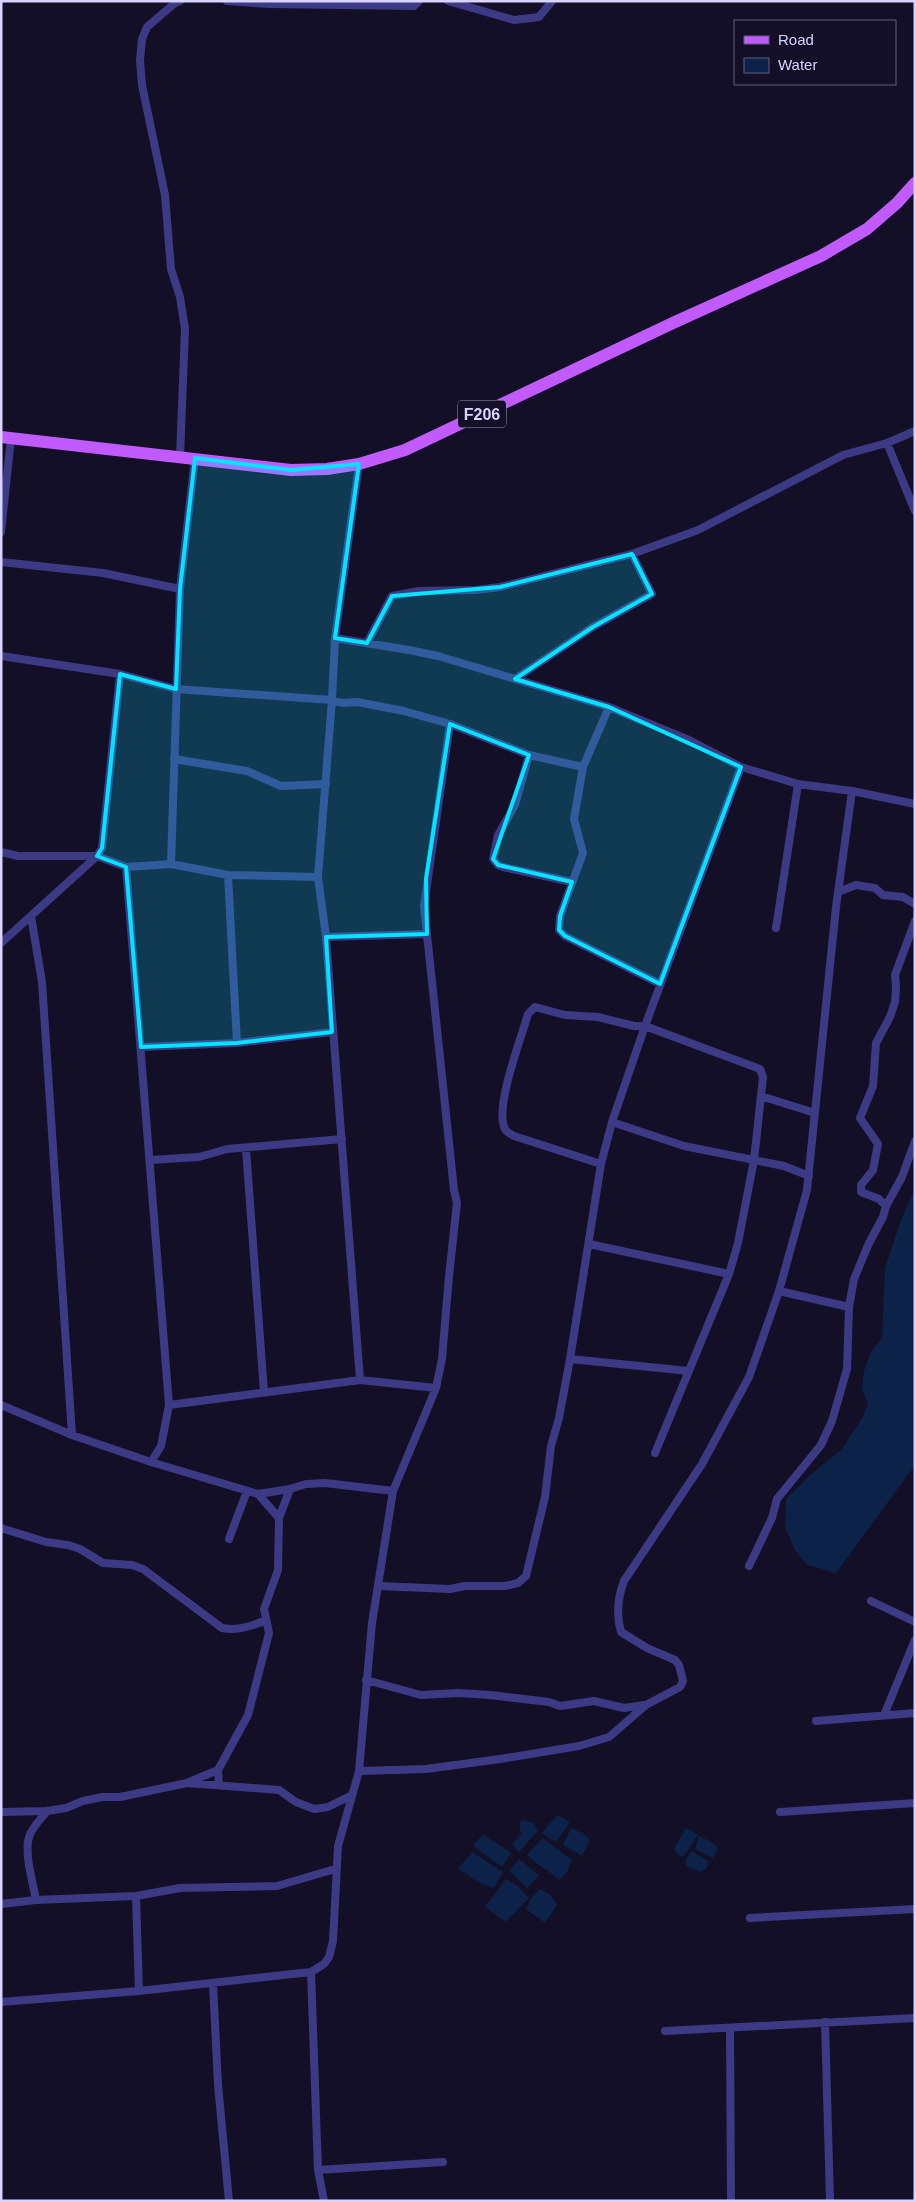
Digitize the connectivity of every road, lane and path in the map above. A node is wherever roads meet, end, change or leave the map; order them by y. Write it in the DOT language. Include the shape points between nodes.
graph roads {
  1 [pos="180,1"];
  2 [pos="227,1"];
  3 [pos="419,1"];
  4 [pos="448,1"];
  5 [pos="552,1"];
  6 [pos="915,183"];
  7 [pos="915,431"];
  8 [pos="6,437"];
  9 [pos="887,443"];
  10 [pos="180,457"];
  11 [pos="195,458"];
  12 [pos="359,464"];
  13 [pos="915,511"];
  14 [pos="1,532"];
  15 [pos="632,554"];
  16 [pos="1,562"];
  17 [pos="180,589"];
  18 [pos="335,638"];
  19 [pos="367,643"];
  20 [pos="1,656"];
  21 [pos="120,674"];
  22 [pos="515,679"];
  23 [pos="176,689"];
  24 [pos="332,700"];
  25 [pos="609,707"];
  26 [pos="450,724"];
  27 [pos="529,755"];
  28 [pos="174,759"];
  29 [pos="583,767"];
  30 [pos="740,767"];
  31 [pos="326,784"];
  32 [pos="798,784"];
  33 [pos="852,791"];
  34 [pos="915,804"];
  35 [pos="1,852"];
  36 [pos="97,856"];
  37 [pos="171,864"];
  38 [pos="126,867"];
  39 [pos="228,875"];
  40 [pos="318,877"];
  41 [pos="572,882"];
  42 [pos="838,892"];
  43 [pos="915,904"];
  44 [pos="30,916"];
  45 [pos="915,921"];
  46 [pos="776,928"];
  47 [pos="427,934"];
  48 [pos="326,937"];
  49 [pos="1,943"];
  50 [pos="660,984"];
  51 [pos="645,1026"];
  52 [pos="332,1032"];
  53 [pos="237,1043"];
  54 [pos="141,1047"];
  55 [pos="761,1096"];
  56 [pos="815,1113"];
  57 [pos="612,1122"];
  58 [pos="342,1139"];
  59 [pos="915,1141"];
  60 [pos="246,1149"];
  61 [pos="150,1160"];
  62 [pos="754,1160"];
  63 [pos="601,1164"];
  64 [pos="809,1176"];
  65 [pos="886,1206"];
  66 [pos="589,1244"];
  67 [pos="729,1274"];
  68 [pos="779,1291"];
  69 [pos="849,1307"];
  70 [pos="570,1359"];
  71 [pos="689,1371"];
  72 [pos="360,1380"];
  73 [pos="436,1388"];
  74 [pos="264,1392"];
  75 [pos="1,1405"];
  76 [pos="169,1405"];
  77 [pos="72,1435"];
  78 [pos="655,1453"];
  79 [pos="151,1462"];
  80 [pos="290,1490"];
  81 [pos="247,1491"];
  82 [pos="392,1491"];
  83 [pos="258,1494"];
  84 [pos="279,1518"];
  85 [pos="1,1528"];
  86 [pos="229,1539"];
  87 [pos="749,1566"];
  88 [pos="378,1586"];
  89 [pos="871,1601"];
  90 [pos="266,1620"];
  91 [pos="915,1622"];
  92 [pos="915,1640"];
  93 [pos="366,1680"];
  94 [pos="646,1705"];
  95 [pos="915,1713"];
  96 [pos="884,1715"];
  97 [pos="816,1721"];
  98 [pos="218,1770"];
  99 [pos="359,1771"];
  100 [pos="187,1782"];
  101 [pos="219,1785"];
  102 [pos="350,1796"];
  103 [pos="915,1803"];
  104 [pos="47,1811"];
  105 [pos="1,1812"];
  106 [pos="780,1812"];
  107 [pos="335,1869"];
  108 [pos="136,1896"];
  109 [pos="36,1900"];
  110 [pos="1,1904"];
  111 [pos="915,1908"];
  112 [pos="750,1918"];
  113 [pos="311,1972"];
  114 [pos="213,1983"];
  115 [pos="139,1991"];
  116 [pos="1,2002"];
  117 [pos="915,2018"];
  118 [pos="825,2022"];
  119 [pos="730,2029"];
  120 [pos="665,2031"];
  121 [pos="443,2162"];
  122 [pos="318,2170"];
  123 [pos="228,2201"];
  124 [pos="324,2201"];
  125 [pos="731,2201"];
  126 [pos="830,2201"];
  1 -- 10 [label="street" via="147,27 140,60 142,85 165,195 171,269 185,329"];
  2 -- 3 [label="street" via="414,6"];
  4 -- 5 [label="street" via="514,20 539,17"];
  6 -- 12 [label="main road, F206" via="867,229 821,256 405,450"];
  7 -- 9 [label="street"];
  8 -- 10 [label="main road, F206"];
  8 -- 14 [label="street"];
  9 -- 13 [label="street"];
  9 -- 15 [label="street" via="843,455 698,530"];
  10 -- 11 [label="main road, F206"];
  11 -- 12 [label="main road, F206" via="291,470"];
  11 -- 17 [label="street"];
  12 -- 18 [label="street"];
  15 -- 19 [label="street" via="500,587 418,591 392,596"];
  15 -- 22 [label="street" via="652,594 593,627"];
  16 -- 17 [label="street" via="103,573"];
  17 -- 23 [label="street"];
  18 -- 19 [label="street"];
  18 -- 24 [label="street"];
  19 -- 22 [label="street" via="438,656"];
  20 -- 21 [label="street"];
  21 -- 23 [label="street"];
  21 -- 36 [label="street" via="102,848"];
  22 -- 25 [label="street"];
  23 -- 24 [label="street"];
  23 -- 28 [label="street"];
  24 -- 26 [label="street" via="404,711"];
  24 -- 31 [label="street"];
  25 -- 29 [label="street"];
  25 -- 30 [label="street" via="689,740"];
  26 -- 27 [label="street"];
  26 -- 47 [label="street" via="426,879"];
  27 -- 29 [label="street"];
  27 -- 41 [label="street" via="515,805 498,835 493,859 503,867"];
  28 -- 31 [label="street" via="247,771 281,786"];
  28 -- 37 [label="street"];
  29 -- 41 [label="street" via="574,818 583,853"];
  30 -- 32 [label="street"];
  30 -- 50 [label="street"];
  31 -- 40 [label="street"];
  32 -- 33 [label="street"];
  32 -- 46 [label="street"];
  33 -- 34 [label="street"];
  33 -- 42 [label="street"];
  35 -- 36 [label="street" via="18,856"];
  36 -- 38 [label="street"];
  36 -- 44 [label="street"];
  37 -- 38 [label="street"];
  37 -- 39 [label="street"];
  38 -- 54 [label="street"];
  39 -- 40 [label="street"];
  39 -- 53 [label="street"];
  40 -- 48 [label="street"];
  41 -- 50 [label="street" via="560,916 559,930"];
  42 -- 43 [label="street" via="856,885 866,886"];
  42 -- 56 [label="street"];
  44 -- 49 [label="street"];
  44 -- 77 [label="street" via="42,982"];
  45 -- 65 [label="street" via="895,975 895,1002 876,1044 873,1086 860,1118 878,1144 872,1170 861,1185 861,1192 879,1199"];
  47 -- 48 [label="street"];
  47 -- 73 [label="street" via="438,1060 457,1204 442,1360"];
  48 -- 52 [label="street"];
  50 -- 51 [label="street"];
  51 -- 55 [label="street" via="760,1069 763,1077"];
  51 -- 57 [label="street"];
  51 -- 63 [label="street" via="598,1017 565,1015 535,1007 528,1014 503,1097 504,1127 514,1136"];
  52 -- 53 [label="street"];
  52 -- 58 [label="street"];
  53 -- 54 [label="street"];
  54 -- 61 [label="street"];
  55 -- 56 [label="street"];
  55 -- 62 [label="street"];
  56 -- 64 [label="street"];
  57 -- 62 [label="street" via="684,1146"];
  57 -- 63 [label="street"];
  58 -- 60 [label="street"];
  58 -- 72 [label="street"];
  59 -- 65 [label="street" via="902,1177"];
  60 -- 61 [label="street" via="226,1149 199,1157"];
  60 -- 74 [label="street"];
  61 -- 76 [label="street"];
  62 -- 64 [label="street" via="784,1166"];
  62 -- 67 [label="street"];
  63 -- 66 [label="street"];
  64 -- 68 [label="street"];
  65 -- 69 [label="street" via="854,1279"];
  66 -- 67 [label="street"];
  66 -- 70 [label="street"];
  67 -- 71 [label="street"];
  68 -- 69 [label="street"];
  68 -- 94 [label="street" via="749,1378 702,1464 624,1581 620,1592 618,1621 621,1632 675,1660 683,1680 680,1687"];
  69 -- 87 [label="street" via="848,1370 832,1421 821,1445 777,1499 772,1518"];
  70 -- 71 [label="street"];
  70 -- 88 [label="street" via="550,1446 545,1498 526,1576 518,1583 505,1586 450,1589"];
  71 -- 78 [label="street"];
  72 -- 73 [label="street"];
  72 -- 74 [label="street"];
  73 -- 82 [label="street"];
  74 -- 76 [label="street"];
  75 -- 77 [label="street"];
  76 -- 79 [label="street" via="161,1446"];
  77 -- 79 [label="street"];
  79 -- 81 [label="street"];
  80 -- 82 [label="street" via="306,1484 325,1483"];
  80 -- 83 [label="street"];
  80 -- 84 [label="street"];
  81 -- 83 [label="street"];
  81 -- 86 [label="street"];
  82 -- 88 [label="street"];
  83 -- 84 [label="street"];
  84 -- 90 [label="street" via="278,1570 264,1609"];
  85 -- 90 [label="street" via="74,1547 104,1563 132,1565 222,1628 244,1628"];
  88 -- 93 [label="street"];
  89 -- 91 [label="street"];
  90 -- 98 [label="street" via="269,1633 248,1716"];
  92 -- 96 [label="street"];
  93 -- 94 [label="street" via="421,1695 490,1695 560,1706 594,1701 624,1708"];
  93 -- 99 [label="street"];
  94 -- 99 [label="street" via="609,1738 579,1746 426,1769"];
  95 -- 96 [label="street"];
  96 -- 97 [label="street"];
  98 -- 100 [label="street"];
  98 -- 101 [label="street"];
  99 -- 102 [label="street"];
  100 -- 101 [label="street"];
  100 -- 104 [label="street" via="120,1797 92,1799"];
  101 -- 102 [label="street" via="279,1790 314,1809 328,1807"];
  102 -- 107 [label="street"];
  103 -- 106 [label="street"];
  104 -- 105 [label="street"];
  104 -- 109 [label="street" via="34,1827 27,1847"];
  107 -- 108 [label="street" via="277,1886 180,1888"];
  107 -- 113 [label="street" via="333,1941 329,1957"];
  108 -- 109 [label="street"];
  108 -- 115 [label="street"];
  109 -- 110 [label="street"];
  111 -- 112 [label="street"];
  113 -- 114 [label="street"];
  113 -- 122 [label="street"];
  114 -- 115 [label="street"];
  114 -- 123 [label="street"];
  115 -- 116 [label="street"];
  117 -- 118 [label="street"];
  118 -- 119 [label="street"];
  118 -- 126 [label="street"];
  119 -- 120 [label="street"];
  119 -- 125 [label="street"];
  121 -- 122 [label="street"];
  122 -- 124 [label="street"];
}
